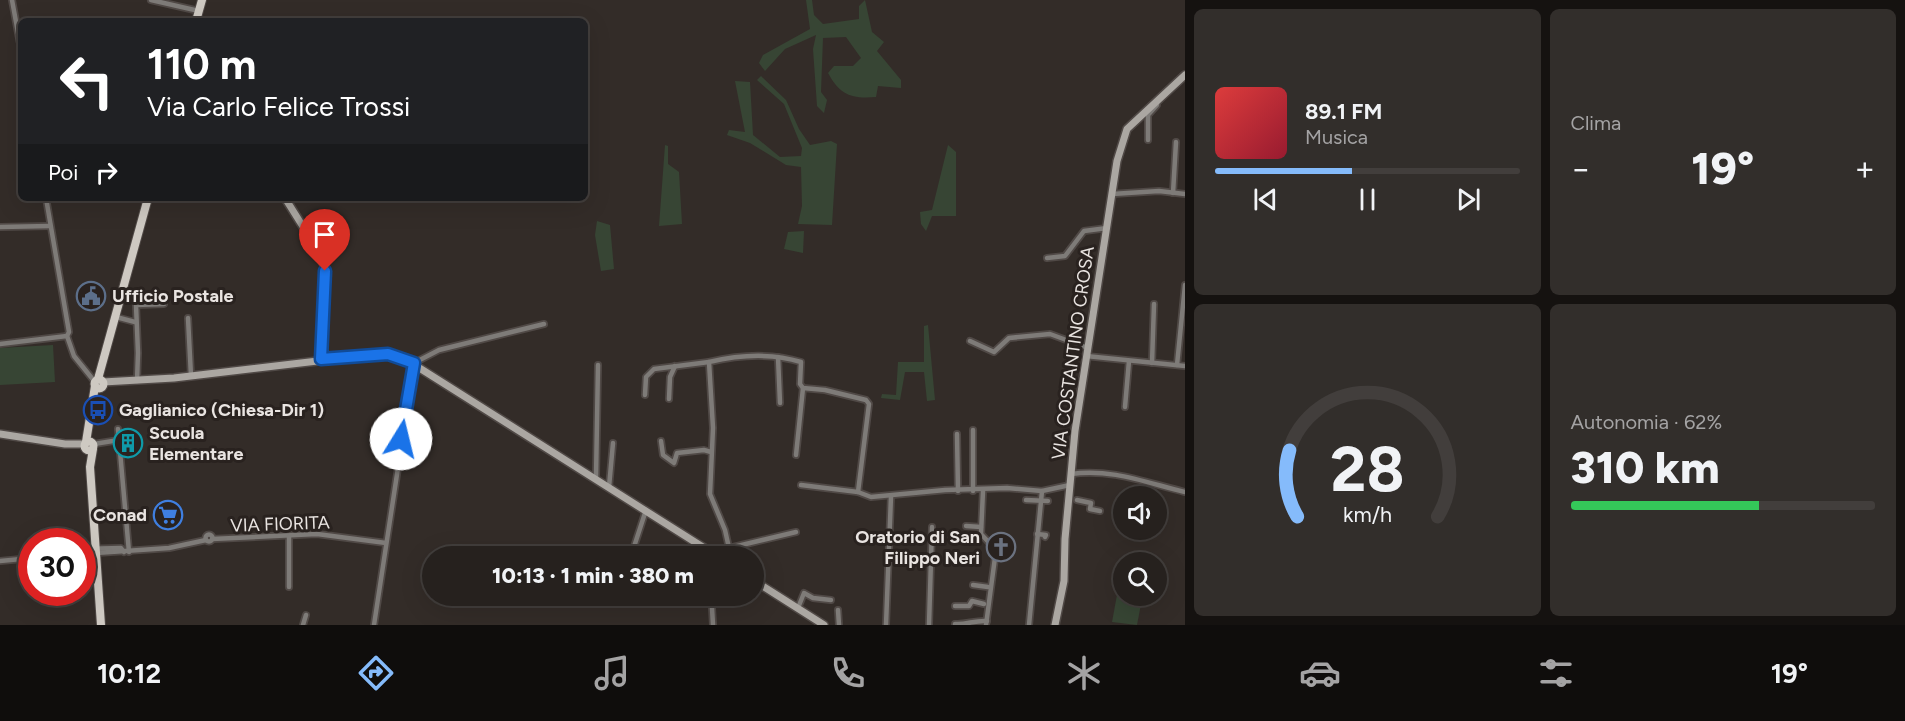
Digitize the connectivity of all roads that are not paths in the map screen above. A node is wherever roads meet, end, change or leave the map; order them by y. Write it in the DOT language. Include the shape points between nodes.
graph roads {
  1 [pos="12,0"];
  2 [pos="151,0"];
  3 [pos="202,0"];
  4 [pos="199,11"];
  5 [pos="197,18"];
  6 [pos="18,33"];
  7 [pos="1185,75"];
  8 [pos="1157,99"];
  9 [pos="1148,140"];
  10 [pos="1176,142"];
  11 [pos="1173,193"];
  12 [pos="1112,194"];
  13 [pos="1185,194"];
  14 [pos="46,201"];
  15 [pos="147,201"];
  16 [pos="287,201"];
  17 [pos="50,226"];
  18 [pos="0,227"];
  19 [pos="1107,228"];
  20 [pos="1047,258"];
  21 [pos="1185,285"];
  22 [pos="164,304"];
  23 [pos="1154,304"];
  24 [pos="116,317"];
  25 [pos="188,318"];
  26 [pos="135,322"];
  27 [pos="544,324"];
  28 [pos="67,336"];
  29 [pos="970,341"];
  30 [pos="0,344"];
  31 [pos="1087,352"];
  32 [pos="778,357"];
  33 [pos="321,359"];
  34 [pos="1129,361"];
  35 [pos="709,362"];
  36 [pos="414,363"];
  37 [pos="1152,363"];
  38 [pos="598,365"];
  39 [pos="1177,365"];
  40 [pos="675,366"];
  41 [pos="1185,366"];
  42 [pos="191,376"];
  43 [pos="136,381"];
  44 [pos="99,383"];
  45 [pos="803,388"];
  46 [pos="645,394"];
  47 [pos="669,399"];
  48 [pos="780,403"];
  49 [pos="1125,407"];
  50 [pos="118,429"];
  51 [pos="973,430"];
  52 [pos="0,434"];
  53 [pos="957,434"];
  54 [pos="119,440"];
  55 [pos="661,441"];
  56 [pos="613,443"];
  57 [pos="89,446"];
  58 [pos="711,452"];
  59 [pos="796,455"];
  60 [pos="1071,474"];
  61 [pos="596,478"];
  62 [pos="801,485"];
  63 [pos="1070,485"];
  64 [pos="609,486"];
  65 [pos="958,490"];
  66 [pos="973,491"];
  67 [pos="983,491"];
  68 [pos="1042,491"];
  69 [pos="858,492"];
  70 [pos="1185,492"];
  71 [pos="891,496"];
  72 [pos="1026,500"];
  73 [pos="1041,500"];
  74 [pos="1073,500"];
  75 [pos="1048,501"];
  76 [pos="646,510"];
  77 [pos="1100,510"];
  78 [pos="966,526"];
  79 [pos="932,527"];
  80 [pos="981,527"];
  81 [pos="94,528"];
  82 [pos="796,532"];
  83 [pos="1037,534"];
  84 [pos="289,536"];
  85 [pos="1045,537"];
  86 [pos="386,543"];
  87 [pos="634,546"];
  88 [pos="702,546"];
  89 [pos="728,546"];
  90 [pos="737,546"];
  91 [pos="96,550"];
  92 [pos="127,552"];
  93 [pos="18,559"];
  94 [pos="0,561"];
  95 [pos="973,585"];
  96 [pos="289,587"];
  97 [pos="764,587"];
  98 [pos="990,587"];
  99 [pos="831,600"];
  100 [pos="987,604"];
  101 [pos="713,606"];
  102 [pos="956,606"];
  103 [pos="798,608"];
  104 [pos="838,610"];
  105 [pos="306,615"];
  106 [pos="987,623"];
  107 [pos="955,624"];
  108 [pos="101,625"];
  109 [pos="303,625"];
  110 [pos="374,625"];
  111 [pos="713,625"];
  112 [pos="824,625"];
  113 [pos="839,625"];
  114 [pos="886,625"];
  115 [pos="929,625"];
  116 [pos="1029,625"];
  117 [pos="1055,625"];
  1 -- 6 [label="street"];
  2 -- 4 [label="street"];
  3 -- 4 [label="main road"];
  4 -- 5 [label="main road"];
  7 -- 8 [label="street, VIA COSTANTINO CROSA"];
  8 -- 9 [label="street" via="1158,105 1148,115"];
  8 -- 12 [label="street, VIA COSTANTINO CROSA" via="1123,137"];
  10 -- 11 [label="street"];
  11 -- 12 [label="street"];
  11 -- 13 [label="street"];
  12 -- 19 [label="street, VIA COSTANTINO CROSA"];
  14 -- 17 [label="street"];
  15 -- 24 [label="main road"];
  16 -- 33 [label="street" via="324,265"];
  17 -- 18 [label="street"];
  17 -- 28 [label="street"];
  19 -- 20 [label="street" via="1084,231 1065,256"];
  19 -- 31 [label="street, VIA COSTANTINO CROSA"];
  21 -- 39 [label="street"];
  22 -- 26 [label="street" via="136,304"];
  23 -- 37 [label="street"];
  24 -- 26 [label="street"];
  24 -- 44 [label="main road"];
  25 -- 42 [label="street"];
  26 -- 43 [label="street"];
  27 -- 36 [label="street" via="439,350"];
  28 -- 30 [label="street"];
  28 -- 44 [label="street" via="74,356"];
  29 -- 31 [label="street" via="994,352 1009,338 1055,334"];
  31 -- 34 [label="street"];
  31 -- 60 [label="street, VIA COSTANTINO CROSA"];
  32 -- 35 [label="street" via="734,357"];
  32 -- 45 [label="street" via="801,363"];
  32 -- 48 [label="street"];
  33 -- 36 [label="street" via="388,354"];
  33 -- 42 [label="street"];
  34 -- 37 [label="street"];
  34 -- 49 [label="street"];
  35 -- 40 [label="street"];
  35 -- 58 [label="street"];
  36 -- 61 [label="street"];
  36 -- 86 [label="street"];
  37 -- 39 [label="street"];
  38 -- 61 [label="street"];
  39 -- 41 [label="street"];
  40 -- 46 [label="street" via="649,371"];
  40 -- 47 [label="street"];
  42 -- 43 [label="street"];
  43 -- 44 [label="street"];
  44 -- 57 [label="main road"];
  45 -- 59 [label="street"];
  45 -- 69 [label="street" via="825,390 869,404"];
  50 -- 54 [label="street"];
  51 -- 66 [label="street"];
  52 -- 57 [label="street"];
  53 -- 65 [label="street"];
  54 -- 57 [label="street"];
  54 -- 92 [label="street"];
  55 -- 58 [label="street" via="663,454 674,463 677,453"];
  56 -- 64 [label="street"];
  57 -- 81 [label="main road"];
  58 -- 89 [label="street" via="710,494"];
  60 -- 63 [label="street, VIA COSTANTINO CROSA"];
  60 -- 70 [label="street" via="1118,474"];
  61 -- 64 [label="street"];
  62 -- 69 [label="street"];
  63 -- 68 [label="street"];
  63 -- 74 [label="street, VIA COSTANTINO CROSA"];
  64 -- 76 [label="street"];
  65 -- 66 [label="street"];
  65 -- 71 [label="street"];
  66 -- 67 [label="street"];
  67 -- 68 [label="street"];
  67 -- 80 [label="street"];
  68 -- 73 [label="street"];
  69 -- 71 [label="street" via="871,497"];
  71 -- 114 [label="street"];
  72 -- 73 [label="street"];
  73 -- 75 [label="street"];
  73 -- 83 [label="street"];
  74 -- 77 [label="street" via="1090,503 1090,509"];
  74 -- 117 [label="street, VIA COSTANTINO CROSA"];
  76 -- 87 [label="street"];
  76 -- 88 [label="street"];
  78 -- 80 [label="street"];
  79 -- 115 [label="street"];
  80 -- 98 [label="street" via="981,534 996,550"];
  82 -- 90 [label="street"];
  83 -- 85 [label="street"];
  83 -- 116 [label="street"];
  84 -- 86 [label="street, VIA FIORITA" via="323,534"];
  84 -- 92 [label="street, VIA FIORITA" via="209,540"];
  84 -- 96 [label="street"];
  86 -- 110 [label="street"];
  91 -- 92 [label="street, VIA FIORITA"];
  91 -- 108 [label="main road"];
  93 -- 94 [label="street"];
  95 -- 98 [label="street"];
  97 -- 103 [label="street"];
  98 -- 100 [label="street"];
  99 -- 103 [label="street" via="804,593"];
  100 -- 102 [label="street" via="972,601 969,606"];
  100 -- 106 [label="street"];
  101 -- 111 [label="street"];
  103 -- 112 [label="street"];
  104 -- 113 [label="street"];
  105 -- 109 [label="street"];
  106 -- 107 [label="street" via="977,620 967,625"];
}
